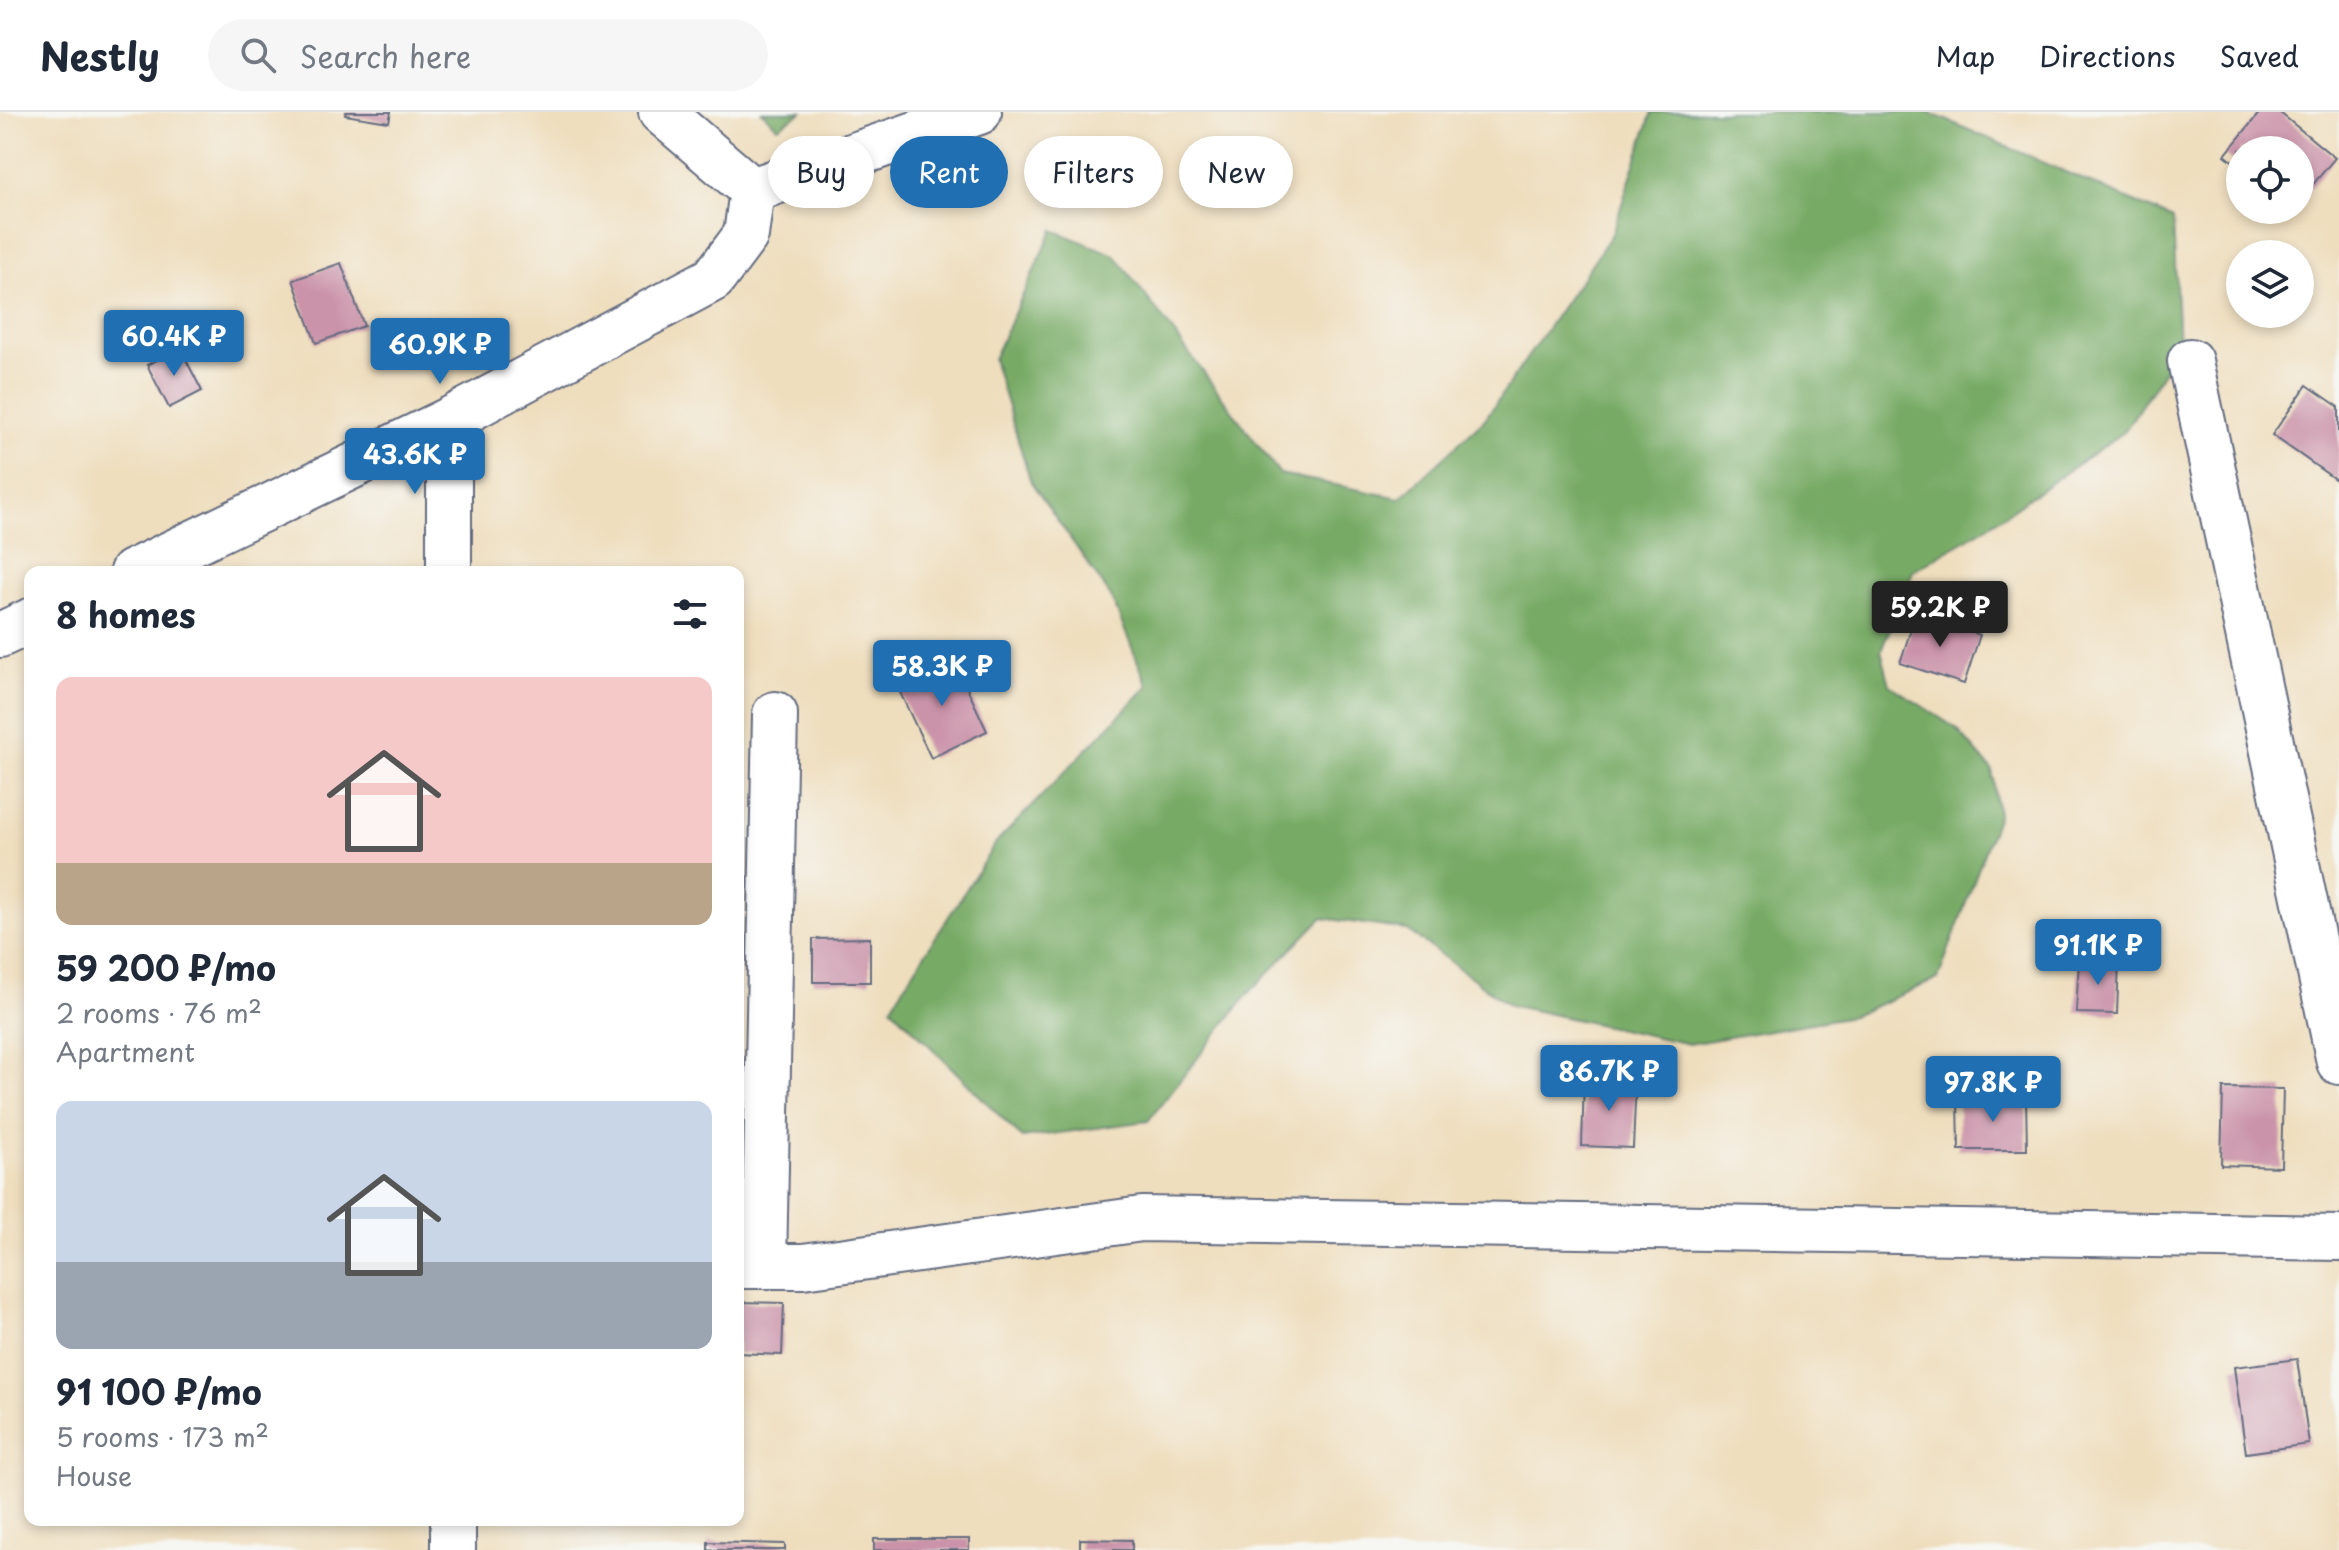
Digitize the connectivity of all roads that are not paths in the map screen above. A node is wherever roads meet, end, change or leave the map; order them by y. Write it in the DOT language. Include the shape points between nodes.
graph roads {
  1 [pos="661,112"];
  2 [pos="979,112"];
  3 [pos="752,190"];
  4 [pos="2190,361"];
  5 [pos="449,420"];
  6 [pos="145,566"];
  7 [pos="449,566"];
  8 [pos="24,624"];
  9 [pos="0,635"];
  10 [pos="775,714"];
  11 [pos="2339,1062"];
  12 [pos="2339,1238"];
  13 [pos="751,1266"];
  14 [pos="453,1526"];
  15 [pos="453,1550"];
  1 -- 3 [label="street"];
  2 -- 3 [label="street"];
  3 -- 5 [label="street" via="746,235 713,279"];
  4 -- 11 [label="street"];
  5 -- 6 [label="street"];
  5 -- 7 [label="street"];
  8 -- 9 [label="street"];
  10 -- 13 [label="street"];
  12 -- 13 [label="street" via="1142,1219 803,1266"];
  14 -- 15 [label="street"];
}
